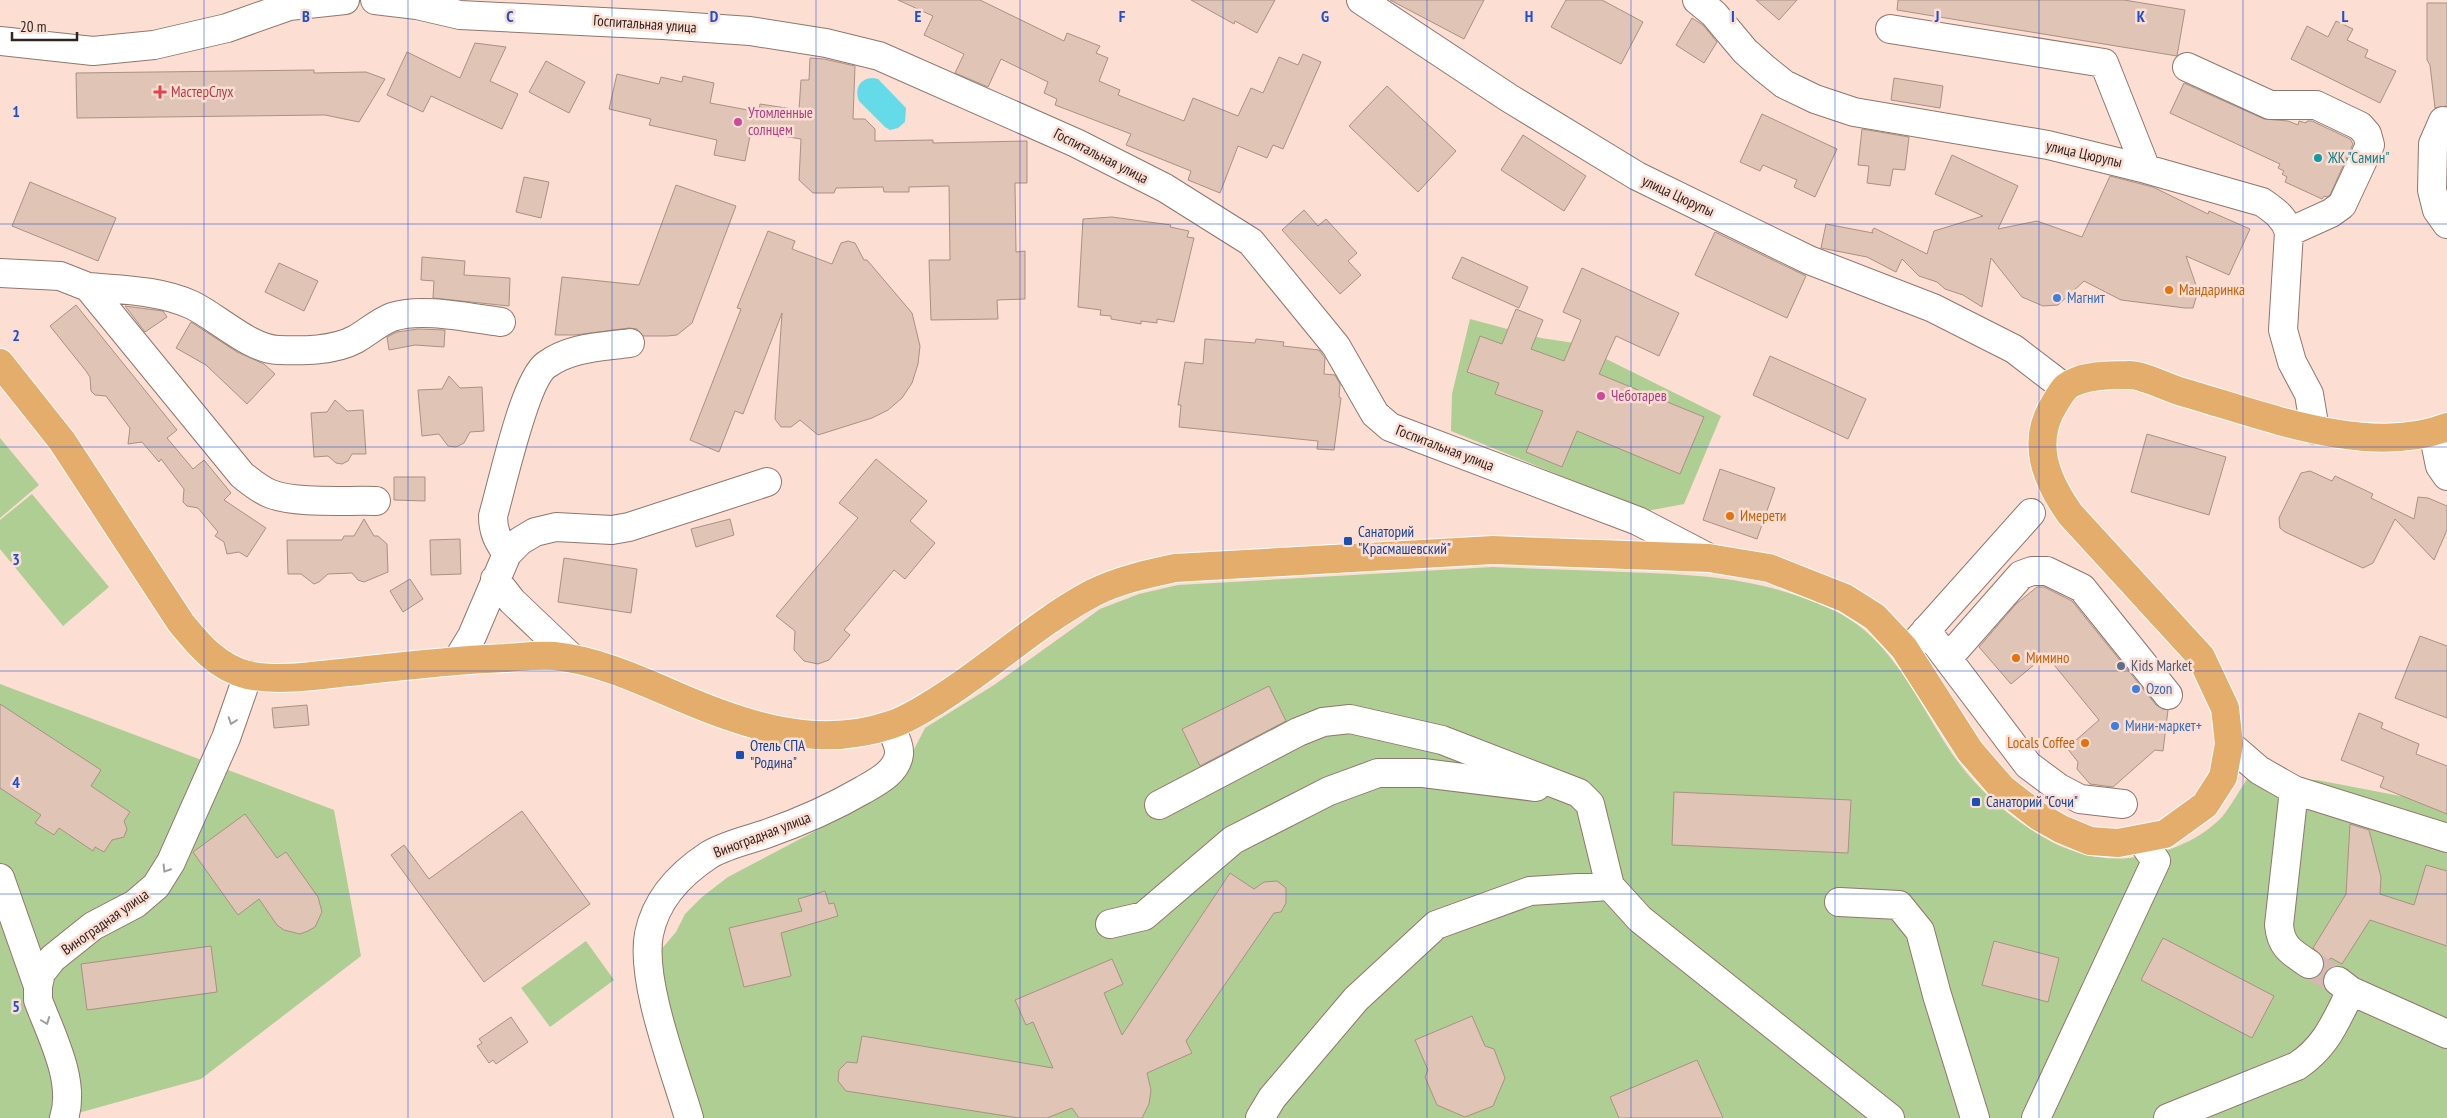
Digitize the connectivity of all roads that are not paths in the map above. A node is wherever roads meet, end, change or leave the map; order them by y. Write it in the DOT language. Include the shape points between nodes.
graph roads {
  1 [pos="346,0"];
  2 [pos="375,0"];
  3 [pos="1361,0"];
  4 [pos="1697,0"];
  5 [pos="1890,29"];
  6 [pos="0,41"];
  7 [pos="2187,67"];
  8 [pos="2443,121"];
  9 [pos="2146,168"];
  10 [pos="2447,224"];
  11 [pos="2289,232"];
  12 [pos="0,273"];
  13 [pos="88,287"];
  14 [pos="501,322"];
  15 [pos="630,343"];
  16 [pos="0,363"];
  17 [pos="2065,388"];
  18 [pos="2440,429"];
  19 [pos="2316,430"];
  20 [pos="2447,476"];
  21 [pos="767,482"];
  22 [pos="376,501"];
  23 [pos="2031,513"];
  24 [pos="507,554"];
  25 [pos="1709,558"];
  26 [pos="495,579"];
  27 [pos="1926,630"];
  28 [pos="1906,652"];
  29 [pos="1948,658"];
  30 [pos="573,659"];
  31 [pos="458,660"];
  32 [pos="248,675"];
  33 [pos="2168,695"];
  34 [pos="890,725"];
  35 [pos="2229,744"];
  36 [pos="2294,790"];
  37 [pos="1579,792"];
  38 [pos="2123,804"];
  39 [pos="1159,805"];
  40 [pos="2447,838"];
  41 [pos="2141,840"];
  42 [pos="0,878"];
  43 [pos="1610,886"];
  44 [pos="1839,902"];
  45 [pos="1110,924"];
  46 [pos="2309,964"];
  47 [pos="38,986"];
  48 [pos="2447,1034"];
  49 [pos="64,1118"];
  50 [pos="689,1118"];
  51 [pos="1260,1118"];
  52 [pos="1890,1118"];
  53 [pos="1975,1118"];
  54 [pos="2036,1118"];
  55 [pos="2168,1118"];
  1 -- 6 [label="street" via="288,6 227,28 154,46 93,51"];
  2 -- 25 [label="street, Госпитальная улица" via="460,15 750,31 826,43 879,56 1076,143 1165,188 1251,242 1336,346 1370,407 1390,427 1638,521"];
  3 -- 17 [label="street, улица Цюрупы" via="1509,98 1636,176 1809,260 1933,308 2014,349"];
  4 -- 9 [label="street, улица Цюрупы" via="1764,68 1784,84 1816,99 1854,112 2048,145"];
  5 -- 9 [label="street" via="2104,63"];
  7 -- 11 [label="street" via="2270,105 2316,105 2360,126 2367,134 2370,145 2342,205 2331,214"];
  8 -- 10 [label="street" via="2433,144 2432,190 2437,210"];
  9 -- 11 [label="street, улица Цюрупы" via="2262,202 2278,212"];
  11 -- 19 [label="street" via="2282,330 2292,362 2309,394"];
  12 -- 13 [label="street" via="60,276"];
  13 -- 14 [label="street" via="178,299 253,342 276,350 332,348 355,339 391,317 413,313"];
  13 -- 22 [label="street" via="242,475 257,488 290,499"];
  15 -- 24 [label="street" via="585,348 546,365 538,374 528,395 494,516 496,537"];
  16 -- 32 [label="main road" via="62,441 181,623 203,650 222,664"];
  17 -- 19 [label="main road" via="2082,379 2130,374"];
  17 -- 35 [label="main road" via="2050,412 2044,431 2042,460 2054,490 2070,514 2201,657 2225,708"];
  18 -- 19 [label="main road" via="2387,439"];
  18 -- 20 [label="street" via="2440,466"];
  21 -- 24 [label="street" via="629,527 612,530 556,526 520,541"];
  23 -- 27 [label="street"];
  24 -- 26 [label="street"];
  25 -- 28 [label="main road" via="1769,568 1845,598 1875,617"];
  25 -- 34 [label="main road" via="1492,550 1175,568 1135,577 1094,593 1050,620 972,679"];
  26 -- 30 [label="street" via="512,601"];
  26 -- 31 [label="street" via="472,636"];
  27 -- 28 [label="street"];
  27 -- 29 [label="street"];
  28 -- 41 [label="main road" via="1970,751 2002,788 2061,830 2083,838 2118,843"];
  29 -- 33 [label="street" via="2021,575 2032,570 2047,570 2082,588"];
  29 -- 38 [label="street" via="2028,765 2080,799"];
  30 -- 31 [label="main road" via="552,656"];
  30 -- 34 [label="main road" via="635,678 756,726 781,732 819,736"];
  31 -- 32 [label="main road" via="303,677"];
  32 -- 47 [label="street, Виноградная улица, one-way" via="226,738 171,862 156,886 135,904 93,926 53,958 41,972"];
  34 -- 50 [label="street, Виноградная улица" via="899,756 882,779 804,820 711,854 666,892 647,948 648,970"];
  35 -- 36 [label="street" via="2259,770"];
  35 -- 41 [label="main road" via="2223,777 2205,805 2165,834"];
  36 -- 40 [label="street"];
  36 -- 46 [label="street" via="2280,939 2291,952"];
  37 -- 39 [label="street" via="1442,740 1350,720 1323,722 1298,732"];
  37 -- 43 [label="street" via="1590,804"];
  37 -- 45 [label="street" via="1423,773 1378,773 1329,791 1233,840 1144,916"];
  41 -- 54 [label="street" via="2156,861"];
  42 -- 47 [label="street"];
  43 -- 51 [label="street" via="1530,891 1436,925 1356,999 1272,1098"];
  43 -- 52 [label="street" via="1640,919"];
  44 -- 53 [label="street" via="1899,905 1920,931"];
  47 -- 49 [label="street, one-way" via="38,1000 67,1086"];
  48 -- 55 [label="street" via="2344,986 2325,1040 2314,1055 2297,1066"];
}
